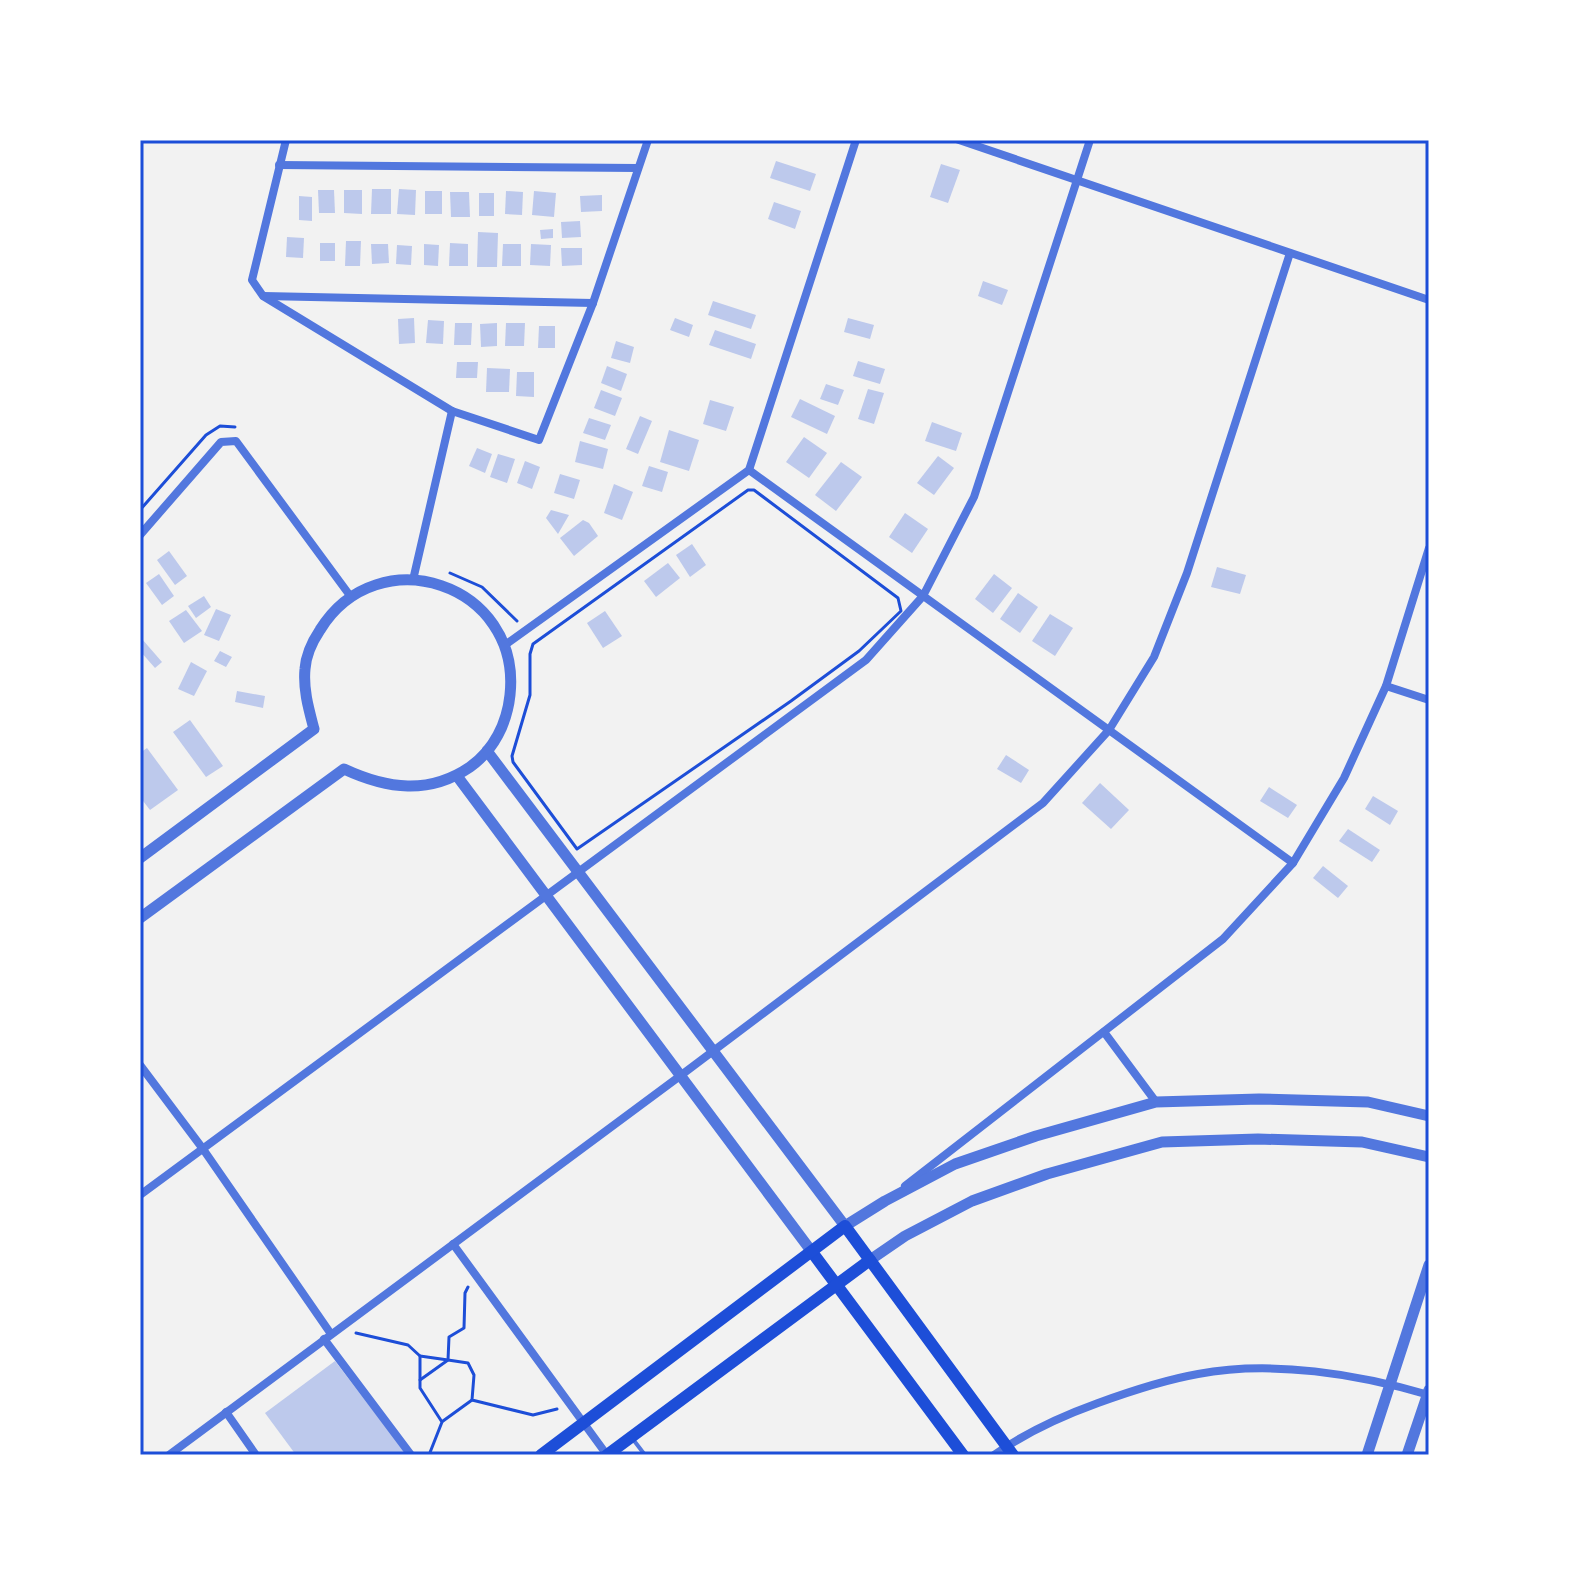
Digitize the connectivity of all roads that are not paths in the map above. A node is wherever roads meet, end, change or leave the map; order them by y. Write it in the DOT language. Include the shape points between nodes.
graph roads {
  1 [pos="286,140"];
  2 [pos="648,140"];
  3 [pos="856,140"];
  4 [pos="959,140"];
  5 [pos="1090,140"];
  6 [pos="279,165"];
  7 [pos="638,168"];
  8 [pos="1076,180"];
  9 [pos="1290,253"];
  10 [pos="263,296"];
  11 [pos="1429,300"];
  12 [pos="593,303"];
  13 [pos="452,411"];
  14 [pos="749,470"];
  15 [pos="140,535"];
  16 [pos="1429,548"];
  17 [pos="415,574"];
  18 [pos="923,596"];
  19 [pos="351,597"];
  20 [pos="505,645"];
  21 [pos="1386,686"];
  22 [pos="1429,700"];
  23 [pos="1109,730"];
  24 [pos="487,751"];
  25 [pos="457,776"];
  26 [pos="140,858"];
  27 [pos="1293,863"];
  28 [pos="577,872"];
  29 [pos="546,896"];
  30 [pos="140,918"];
  31 [pos="1104,1032"];
  32 [pos="714,1049"];
  33 [pos="140,1065"];
  34 [pos="680,1076"];
  35 [pos="1156,1102"];
  36 [pos="1429,1116"];
  37 [pos="203,1149"];
  38 [pos="1429,1157"];
  39 [pos="140,1195"];
  40 [pos="885,1201"];
  41 [pos="845,1226"];
  42 [pos="453,1244"];
  43 [pos="812,1252"];
  44 [pos="870,1260"];
  45 [pos="1429,1265"];
  46 [pos="836,1284"];
  47 [pos="330,1334"];
  48 [pos="1389,1384"];
  49 [pos="1429,1393"];
  50 [pos="226,1412"];
  51 [pos="585,1422"];
  52 [pos="631,1436"];
  53 [pos="1010,1450"];
  54 [pos="169,1455"];
  55 [pos="256,1455"];
  56 [pos="411,1455"];
  57 [pos="541,1455"];
  58 [pos="607,1455"];
  59 [pos="645,1455"];
  60 [pos="963,1455"];
  61 [pos="994,1455"];
  62 [pos="1367,1455"];
  63 [pos="1407,1455"];
  1 -- 6 [label="street"];
  2 -- 7 [label="street"];
  3 -- 14 [label="street"];
  4 -- 8 [label="street"];
  5 -- 8 [label="street"];
  6 -- 7 [label="street"];
  6 -- 10 [label="street" via="252,280"];
  7 -- 12 [label="street"];
  8 -- 9 [label="street"];
  8 -- 18 [label="street" via="974,497"];
  9 -- 11 [label="street"];
  9 -- 23 [label="street" via="1187,573 1154,657"];
  10 -- 12 [label="street"];
  10 -- 13 [label="street"];
  12 -- 13 [label="street" via="539,440"];
  13 -- 17 [label="street"];
  14 -- 18 [label="street"];
  14 -- 20 [label="street"];
  15 -- 19 [label="street" via="221,442 236,441"];
  16 -- 21 [label="street"];
  17 -- 19 [label="street"];
  17 -- 20 [label="street" via="470,600 497,628"];
  18 -- 23 [label="street"];
  18 -- 28 [label="street" via="866,660"];
  19 -- 26 [label="street" via="325,622 308,654 305,690 314,729"];
  20 -- 24 [label="street" via="512,676 509,712"];
  21 -- 22 [label="street"];
  21 -- 27 [label="street" via="1344,778"];
  23 -- 27 [label="street"];
  23 -- 32 [label="street" via="1043,803"];
  24 -- 25 [label="street"];
  24 -- 28 [label="street"];
  25 -- 29 [label="street"];
  25 -- 30 [label="street" via="399,788 344,769"];
  27 -- 31 [label="street" via="1223,939"];
  28 -- 29 [label="street"];
  28 -- 32 [label="street"];
  29 -- 34 [label="street"];
  29 -- 37 [label="street"];
  31 -- 35 [label="street"];
  31 -- 40 [label="street"];
  32 -- 34 [label="street"];
  32 -- 41 [label="street"];
  33 -- 37 [label="street"];
  34 -- 42 [label="street"];
  34 -- 43 [label="street"];
  35 -- 36 [label="street" via="1368,1102"];
  35 -- 40 [label="street" via="955,1164"];
  37 -- 39 [label="street"];
  37 -- 47 [label="street"];
  38 -- 44 [label="street" via="1362,1142 1162,1142 972,1201"];
  40 -- 41 [label="street"];
  41 -- 43 [label="main road"];
  41 -- 44 [label="main road"];
  42 -- 47 [label="street"];
  42 -- 51 [label="street"];
  43 -- 46 [label="main road"];
  43 -- 51 [label="main road"];
  44 -- 46 [label="main road"];
  44 -- 53 [label="main road"];
  45 -- 48 [label="street"];
  46 -- 52 [label="main road"];
  46 -- 60 [label="main road"];
  47 -- 50 [label="street"];
  47 -- 56 [label="street"];
  48 -- 49 [label="street"];
  48 -- 53 [label="street" via="1329,1371 1200,1373 1132,1390 1066,1415"];
  48 -- 62 [label="street"];
  49 -- 63 [label="street"];
  50 -- 54 [label="street"];
  50 -- 55 [label="street"];
  51 -- 57 [label="main road"];
  51 -- 58 [label="street"];
  52 -- 58 [label="main road"];
  52 -- 59 [label="lane"];
  53 -- 61 [label="street"];
}
